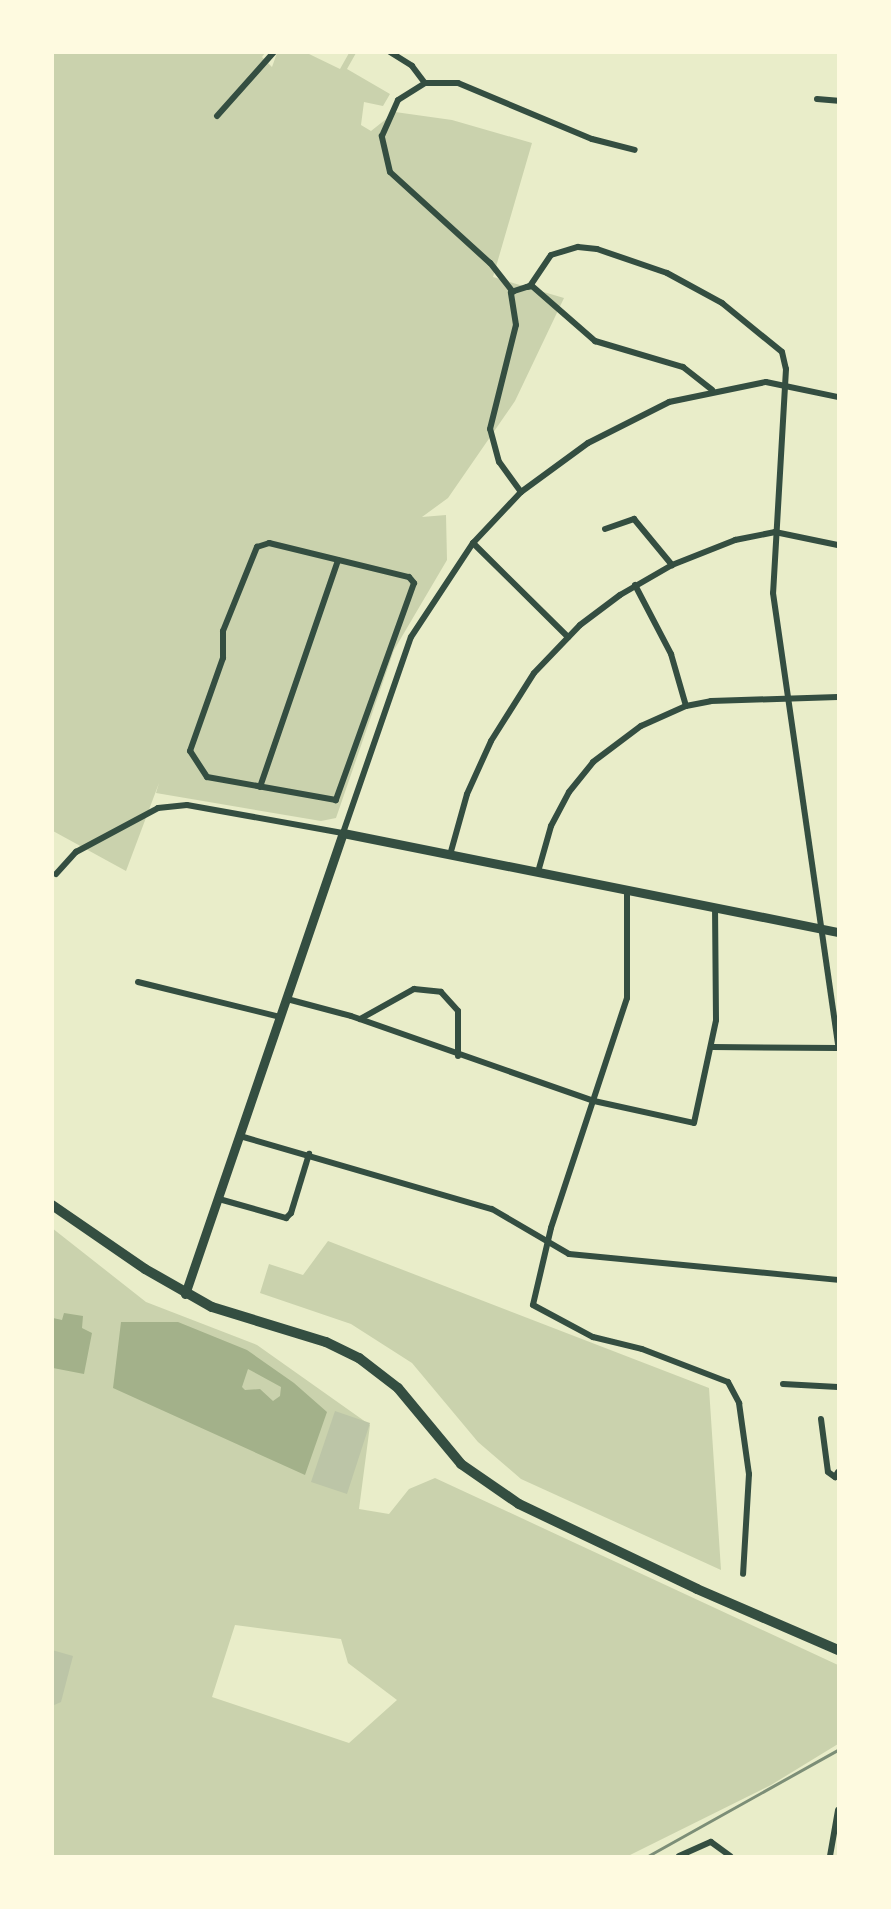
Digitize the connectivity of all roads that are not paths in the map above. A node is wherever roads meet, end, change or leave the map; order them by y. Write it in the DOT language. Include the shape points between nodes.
graph roads {
  1 [pos="274,52"];
  2 [pos="390,52"];
  3 [pos="425,83"];
  4 [pos="817,99"];
  5 [pos="838,101"];
  6 [pos="217,117"];
  7 [pos="635,150"];
  8 [pos="512,292"];
  9 [pos="786,384"];
  10 [pos="712,390"];
  11 [pos="838,397"];
  12 [pos="521,492"];
  13 [pos="605,529"];
  14 [pos="775,532"];
  15 [pos="472,543"];
  16 [pos="838,545"];
  17 [pos="338,560"];
  18 [pos="672,565"];
  19 [pos="635,585"];
  20 [pos="568,637"];
  21 [pos="838,697"];
  22 [pos="787,698"];
  23 [pos="686,706"];
  24 [pos="260,787"];
  25 [pos="343,833"];
  26 [pos="450,855"];
  27 [pos="538,872"];
  28 [pos="56,874"];
  29 [pos="627,889"];
  30 [pos="715,907"];
  31 [pos="822,928"];
  32 [pos="838,932"];
  33 [pos="138,982"];
  34 [pos="287,999"];
  35 [pos="281,1017"];
  36 [pos="360,1019"];
  37 [pos="838,1046"];
  38 [pos="712,1047"];
  39 [pos="458,1056"];
  40 [pos="594,1101"];
  41 [pos="240,1136"];
  42 [pos="309,1154"];
  43 [pos="219,1199"];
  44 [pos="52,1205"];
  45 [pos="548,1244"];
  46 [pos="838,1280"];
  47 [pos="185,1294"];
  48 [pos="783,1384"];
  49 [pos="838,1387"];
  50 [pos="821,1419"];
  51 [pos="838,1472"];
  52 [pos="743,1574"];
  53 [pos="838,1650"];
  54 [pos="838,1810"];
  55 [pos="678,1857"];
  56 [pos="730,1857"];
  57 [pos="830,1857"];
  1 -- 6 [label="street"];
  2 -- 3 [label="street" via="412,66"];
  3 -- 7 [label="street" via="458,83 592,139"];
  3 -- 8 [label="street" via="398,100 386,120 382,136 390,172 490,263"];
  4 -- 5 [label="street"];
  8 -- 9 [label="street" via="530,286 542,264 563,249 611,252 687,282 732,311 782,352"];
  8 -- 10 [label="street" via="532,286 595,341 683,367"];
  8 -- 12 [label="street" via="516,325 490,429 499,462"];
  9 -- 10 [label="street" via="746,383"];
  9 -- 11 [label="street"];
  9 -- 14 [label="street"];
  10 -- 12 [label="street" via="629,421 588,443"];
  12 -- 15 [label="street"];
  13 -- 18 [label="street" via="634,519"];
  14 -- 16 [label="street"];
  14 -- 18 [label="street" via="734,540"];
  14 -- 22 [label="street" via="774,593"];
  15 -- 20 [label="street"];
  15 -- 25 [label="street" via="411,638"];
  17 -- 24 [label="street"];
  17 -- 24 [label="street" via="260,544 223,631 223,658 190,751 207,777"];
  17 -- 24 [label="street" via="411,579 407,611 339,799"];
  18 -- 19 [label="street"];
  19 -- 20 [label="street"];
  19 -- 23 [label="street" via="668,646"];
  20 -- 26 [label="street" via="534,673 491,741 467,794"];
  21 -- 22 [label="street"];
  22 -- 23 [label="street"];
  22 -- 31 [label="street"];
  23 -- 27 [label="street" via="641,726 593,762 569,792 551,826"];
  25 -- 26 [label="main road"];
  25 -- 28 [label="street" via="187,805 158,808 76,852"];
  25 -- 34 [label="main road"];
  26 -- 27 [label="main road"];
  27 -- 29 [label="main road"];
  29 -- 30 [label="main road"];
  29 -- 40 [label="street" via="627,998"];
  30 -- 31 [label="main road"];
  30 -- 38 [label="street"];
  31 -- 32 [label="main road"];
  31 -- 37 [label="street"];
  33 -- 35 [label="street"];
  34 -- 35 [label="main road"];
  34 -- 36 [label="street"];
  35 -- 41 [label="main road"];
  36 -- 39 [label="street"];
  36 -- 39 [label="street" via="414,989 441,992 458,1011"];
  37 -- 38 [label="street"];
  38 -- 40 [label="street" via="697,1119 688,1124"];
  39 -- 40 [label="street"];
  40 -- 45 [label="street"];
  41 -- 42 [label="street"];
  41 -- 43 [label="main road"];
  42 -- 43 [label="street" via="292,1213 286,1218"];
  42 -- 45 [label="street" via="492,1209"];
  43 -- 47 [label="main road"];
  44 -- 47 [label="main road"];
  45 -- 46 [label="street" via="583,1256"];
  45 -- 52 [label="street" via="532,1300 534,1309 606,1342 642,1349 716,1376 736,1394 750,1485"];
  47 -- 53 [label="main road" via="359,1357 398,1388 461,1464 495,1490 697,1589"];
  48 -- 49 [label="street"];
  50 -- 51 [label="street" via="828,1472 835,1477"];
  54 -- 57 [label="street"];
  55 -- 56 [label="street" via="711,1842"];
}
